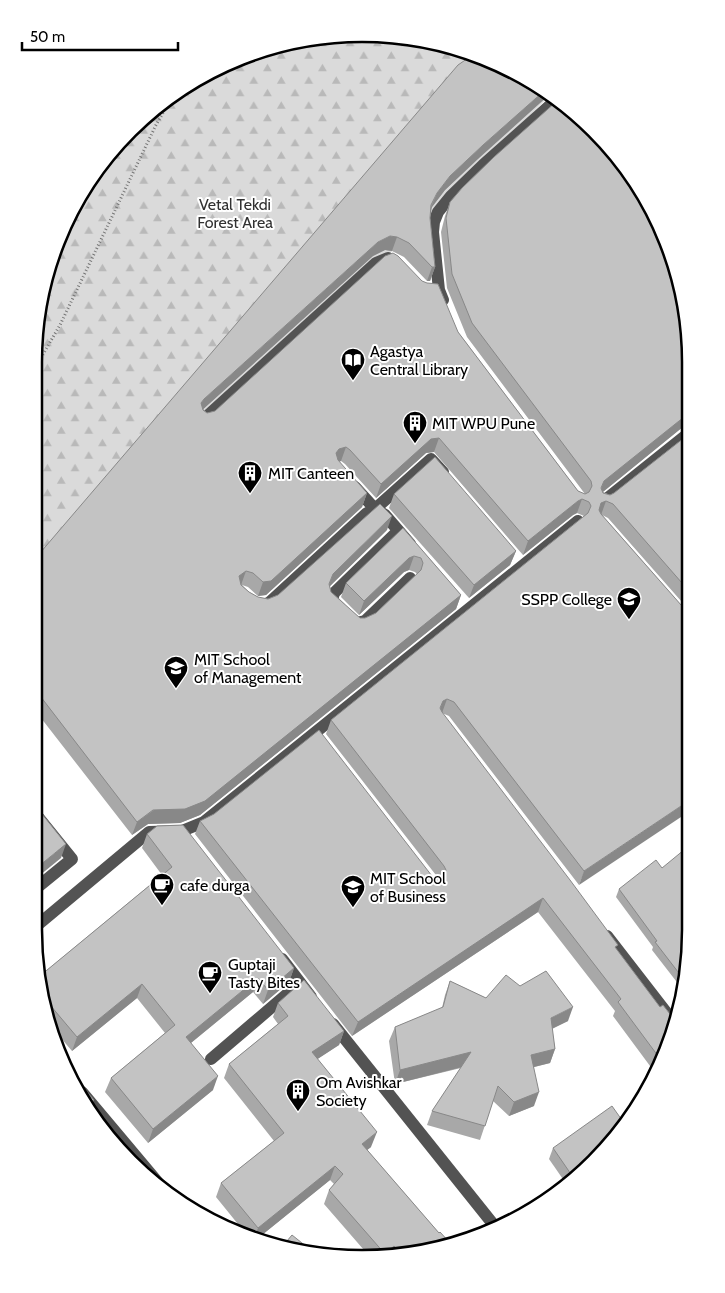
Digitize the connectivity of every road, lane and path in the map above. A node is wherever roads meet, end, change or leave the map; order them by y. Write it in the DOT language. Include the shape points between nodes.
graph roads {
  1 [pos="551,104"];
  2 [pos="162,114"];
  3 [pos="404,270"];
  4 [pos="423,289"];
  5 [pos="439,290"];
  6 [pos="449,315"];
  7 [pos="42,356"];
  8 [pos="204,419"];
  9 [pos="682,439"];
  10 [pos="345,475"];
  11 [pos="449,480"];
  12 [pos="592,495"];
  13 [pos="604,501"];
  14 [pos="575,507"];
  15 [pos="375,509"];
  16 [pos="607,515"];
  17 [pos="578,521"];
  18 [pos="590,527"];
  19 [pos="398,531"];
  20 [pos="417,552"];
  21 [pos="410,578"];
  22 [pos="251,603"];
  23 [pos="42,822"];
  24 [pos="42,883"];
  25 [pos="42,921"];
  26 [pos="598,924"];
  27 [pos="276,953"];
  28 [pos="300,983"];
  29 [pos="671,1018"];
  30 [pos="212,1059"];
  31 [pos="104,1118"];
  32 [pos="138,1159"];
  33 [pos="492,1223"];
  1 -- 5 [label="street" via="483,165 438,212 433,232"];
  2 -- 7 [label="path"];
  3 -- 8 [label="street" via="388,258 376,263"];
  4 -- 5 [label="street"];
  5 -- 6 [label="street"];
  9 -- 13 [label="street"];
  10 -- 15 [label="street"];
  11 -- 15 [label="street" via="431,459"];
  12 -- 13 [label="street"];
  13 -- 16 [label="street"];
  14 -- 17 [label="street"];
  15 -- 19 [label="street" via="385,515"];
  15 -- 22 [label="street" via="270,602 263,606"];
  17 -- 18 [label="street"];
  17 -- 25 [label="street" via="518,562 464,606 318,737 185,835 149,832"];
  19 -- 20 [label="street"];
  19 -- 21 [label="street" via="334,593 332,600 357,624 365,621"];
  23 -- 24 [label="street" via="72,859"];
  26 -- 29 [label="street"];
  27 -- 28 [label="street"];
  28 -- 30 [label="street"];
  28 -- 33 [label="street"];
  31 -- 32 [label="street"];
}
